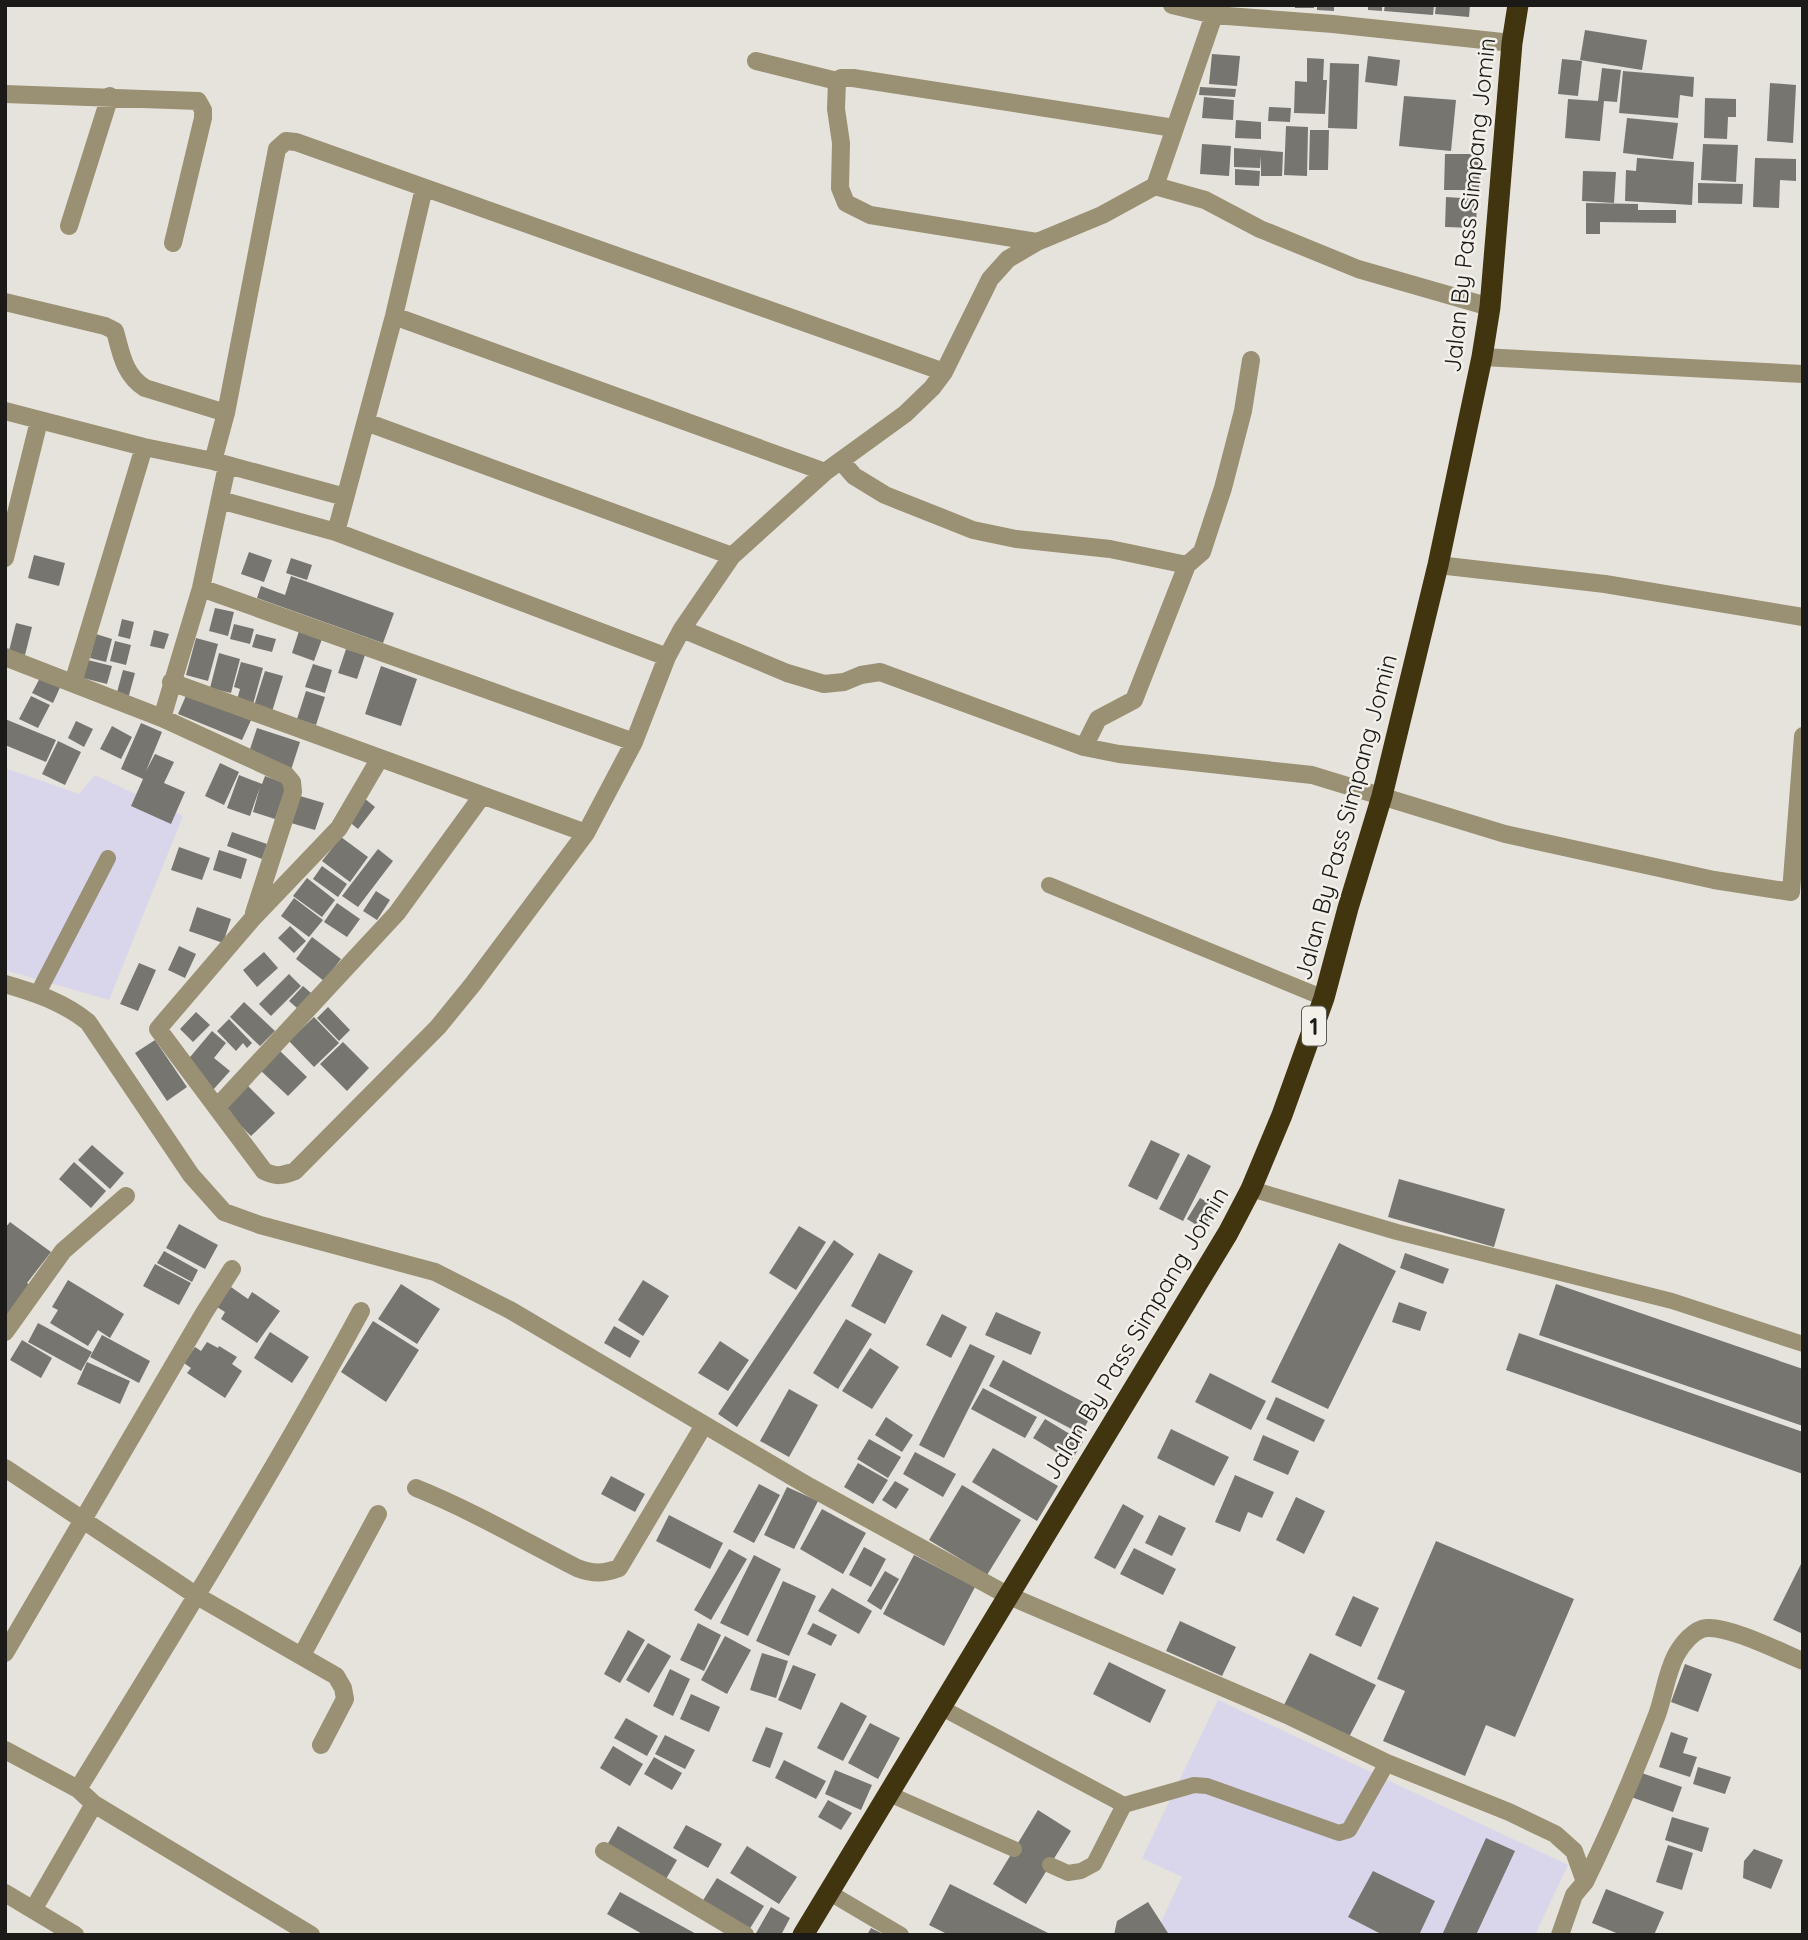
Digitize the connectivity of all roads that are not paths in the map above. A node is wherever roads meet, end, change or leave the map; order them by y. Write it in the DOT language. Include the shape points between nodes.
graph roads {
  1 [pos="1172,5"];
  2 [pos="1518,5"];
  3 [pos="1214,15"];
  4 [pos="1512,44"];
  5 [pos="756,61"];
  6 [pos="837,81"];
  7 [pos="6,96"];
  8 [pos="110,96"];
  9 [pos="1174,128"];
  10 [pos="1155,186"];
  11 [pos="424,188"];
  12 [pos="69,226"];
  13 [pos="1037,242"];
  14 [pos="173,243"];
  15 [pos="5,302"];
  16 [pos="1490,307"];
  17 [pos="394,316"];
  18 [pos="1482,356"];
  19 [pos="1251,360"];
  20 [pos="944,372"];
  21 [pos="1803,374"];
  22 [pos="5,411"];
  23 [pos="226,413"];
  24 [pos="39,421"];
  25 [pos="366,422"];
  26 [pos="144,447"];
  27 [pos="841,461"];
  28 [pos="220,464"];
  29 [pos="825,472"];
  30 [pos="345,497"];
  31 [pos="220,500"];
  32 [pos="336,532"];
  33 [pos="732,556"];
  34 [pos="5,558"];
  35 [pos="1187,565"];
  36 [pos="1438,565"];
  37 [pos="201,588"];
  38 [pos="1803,617"];
  39 [pos="682,629"];
  40 [pos="5,657"];
  41 [pos="667,657"];
  42 [pos="73,682"];
  43 [pos="171,682"];
  44 [pos="162,718"];
  45 [pos="1803,736"];
  46 [pos="634,742"];
  47 [pos="1084,747"];
  48 [pos="380,758"];
  49 [pos="482,796"];
  50 [pos="1382,796"];
  51 [pos="586,833"];
  52 [pos="108,858"];
  53 [pos="1049,885"];
  54 [pos="1797,893"];
  55 [pos="253,918"];
  56 [pos="5,984"];
  57 [pos="38,993"];
  58 [pos="1324,998"];
  59 [pos="217,1107"];
  60 [pos="1251,1189"];
  61 [pos="126,1196"];
  62 [pos="232,1269"];
  63 [pos="361,1311"];
  64 [pos="5,1332"];
  65 [pos="1803,1344"];
  66 [pos="704,1425"];
  67 [pos="5,1468"];
  68 [pos="416,1488"];
  69 [pos="378,1514"];
  70 [pos="85,1519"];
  71 [pos="1007,1595"];
  72 [pos="197,1596"];
  73 [pos="5,1653"];
  74 [pos="302,1655"];
  75 [pos="1803,1661"];
  76 [pos="940,1707"];
  77 [pos="321,1745"];
  78 [pos="5,1750"];
  79 [pos="1387,1763"];
  80 [pos="78,1789"];
  81 [pos="889,1794"];
  82 [pos="94,1804"];
  83 [pos="1124,1805"];
  84 [pos="1014,1849"];
  85 [pos="604,1851"];
  86 [pos="1050,1865"];
  87 [pos="1585,1882"];
  88 [pos="5,1893"];
  89 [pos="830,1893"];
  90 [pos="33,1910"];
  91 [pos="1565,1933"];
  92 [pos="75,1935"];
  93 [pos="311,1935"];
  94 [pos="745,1935"];
  95 [pos="803,1935"];
  96 [pos="901,1935"];
  1 -- 3 [label="street"];
  2 -- 4 [label="highway, Jalan By Pass Simpang Jomin / 1"];
  3 -- 4 [label="street"];
  3 -- 9 [label="street"];
  4 -- 16 [label="highway, Jalan By Pass Simpang Jomin / 1"];
  5 -- 6 [label="street"];
  6 -- 9 [label="street" via="853,78"];
  6 -- 13 [label="street" via="840,188 846,202 870,215"];
  7 -- 8 [label="street"];
  8 -- 12 [label="street"];
  8 -- 14 [label="street" via="190,99 201,105 203,118"];
  9 -- 10 [label="street"];
  10 -- 13 [label="street"];
  10 -- 16 [label="street" via="1205,200 1260,229 1359,270"];
  11 -- 17 [label="street"];
  11 -- 20 [label="street"];
  11 -- 23 [label="street" via="296,142 279,146"];
  13 -- 20 [label="street" via="990,279"];
  15 -- 23 [label="street" via="106,326 115,331 134,381"];
  16 -- 18 [label="highway, Jalan By Pass Simpang Jomin / 1"];
  17 -- 25 [label="street"];
  17 -- 29 [label="street"];
  18 -- 21 [label="street"];
  18 -- 36 [label="highway, Jalan By Pass Simpang Jomin / 1"];
  19 -- 35 [label="street" via="1223,488 1202,552"];
  20 -- 27 [label="street" via="905,414"];
  22 -- 24 [label="street"];
  23 -- 28 [label="street"];
  24 -- 26 [label="street"];
  24 -- 34 [label="street"];
  25 -- 30 [label="street"];
  25 -- 33 [label="street"];
  26 -- 28 [label="street"];
  26 -- 42 [label="street"];
  27 -- 29 [label="street"];
  27 -- 35 [label="street" via="854,476 885,495 973,530"];
  28 -- 30 [label="street"];
  28 -- 31 [label="street"];
  29 -- 33 [label="street"];
  30 -- 32 [label="street"];
  31 -- 32 [label="street"];
  31 -- 37 [label="street"];
  32 -- 41 [label="street"];
  33 -- 39 [label="street"];
  35 -- 47 [label="street" via="1134,700 1098,719"];
  36 -- 38 [label="street" via="1605,584"];
  36 -- 50 [label="highway, Jalan By Pass Simpang Jomin / 1"];
  37 -- 43 [label="street"];
  37 -- 46 [label="street"];
  39 -- 41 [label="street"];
  39 -- 47 [label="street" via="824,684 880,672"];
  40 -- 42 [label="street"];
  41 -- 46 [label="street"];
  42 -- 44 [label="street"];
  43 -- 44 [label="street"];
  43 -- 48 [label="street"];
  44 -- 55 [label="street" via="286,775 292,782 293,792"];
  45 -- 54 [label="street"];
  46 -- 51 [label="street"];
  47 -- 50 [label="street" via="1312,775"];
  48 -- 49 [label="street"];
  48 -- 55 [label="street" via="339,828"];
  49 -- 51 [label="street"];
  49 -- 59 [label="street" via="397,913"];
  50 -- 54 [label="street" via="1505,834 1713,880"];
  50 -- 58 [label="highway, Jalan By Pass Simpang Jomin / 1"];
  51 -- 59 [label="street" via="438,1027 295,1171 279,1176 264,1171"];
  52 -- 57 [label="lane"];
  53 -- 58 [label="lane"];
  55 -- 59 [label="street" via="158,1029"];
  56 -- 57 [label="street"];
  57 -- 66 [label="street" via="88,1022 191,1175 224,1212 435,1272 510,1310"];
  58 -- 60 [label="highway, Jalan By Pass Simpang Jomin / 1"];
  60 -- 65 [label="lane" via="1396,1233 1672,1301"];
  60 -- 71 [label="highway, Jalan By Pass Simpang Jomin / 1" via="1177,1320"];
  61 -- 64 [label="street" via="63,1251"];
  62 -- 70 [label="street"];
  63 -- 72 [label="street"];
  66 -- 68 [label="street" via="619,1568 605,1573 577,1568"];
  66 -- 71 [label="street"];
  67 -- 70 [label="street"];
  69 -- 74 [label="street"];
  70 -- 72 [label="street"];
  70 -- 73 [label="street"];
  71 -- 76 [label="highway, Jalan By Pass Simpang Jomin / 1"];
  71 -- 79 [label="street"];
  72 -- 74 [label="street"];
  72 -- 80 [label="street"];
  74 -- 77 [label="street" via="336,1676 343,1688 345,1699"];
  75 -- 87 [label="street" via="1743,1636 1709,1628 1685,1641 1670,1668 1621,1808"];
  76 -- 81 [label="highway, Jalan By Pass Simpang Jomin / 1"];
  76 -- 83 [label="lane"];
  78 -- 80 [label="street"];
  79 -- 83 [label="lane" via="1349,1830 1339,1833 1207,1786 1194,1785"];
  79 -- 87 [label="street" via="1555,1834 1574,1851"];
  80 -- 82 [label="street"];
  81 -- 84 [label="lane"];
  81 -- 89 [label="highway, Jalan By Pass Simpang Jomin / 1"];
  82 -- 90 [label="street"];
  82 -- 93 [label="street"];
  83 -- 86 [label="lane" via="1094,1864 1068,1873"];
  85 -- 94 [label="street"];
  87 -- 91 [label="street" via="1574,1895"];
  88 -- 90 [label="street"];
  89 -- 95 [label="highway, Jalan By Pass Simpang Jomin / 1"];
  89 -- 96 [label="lane"];
  90 -- 92 [label="street"];
}
